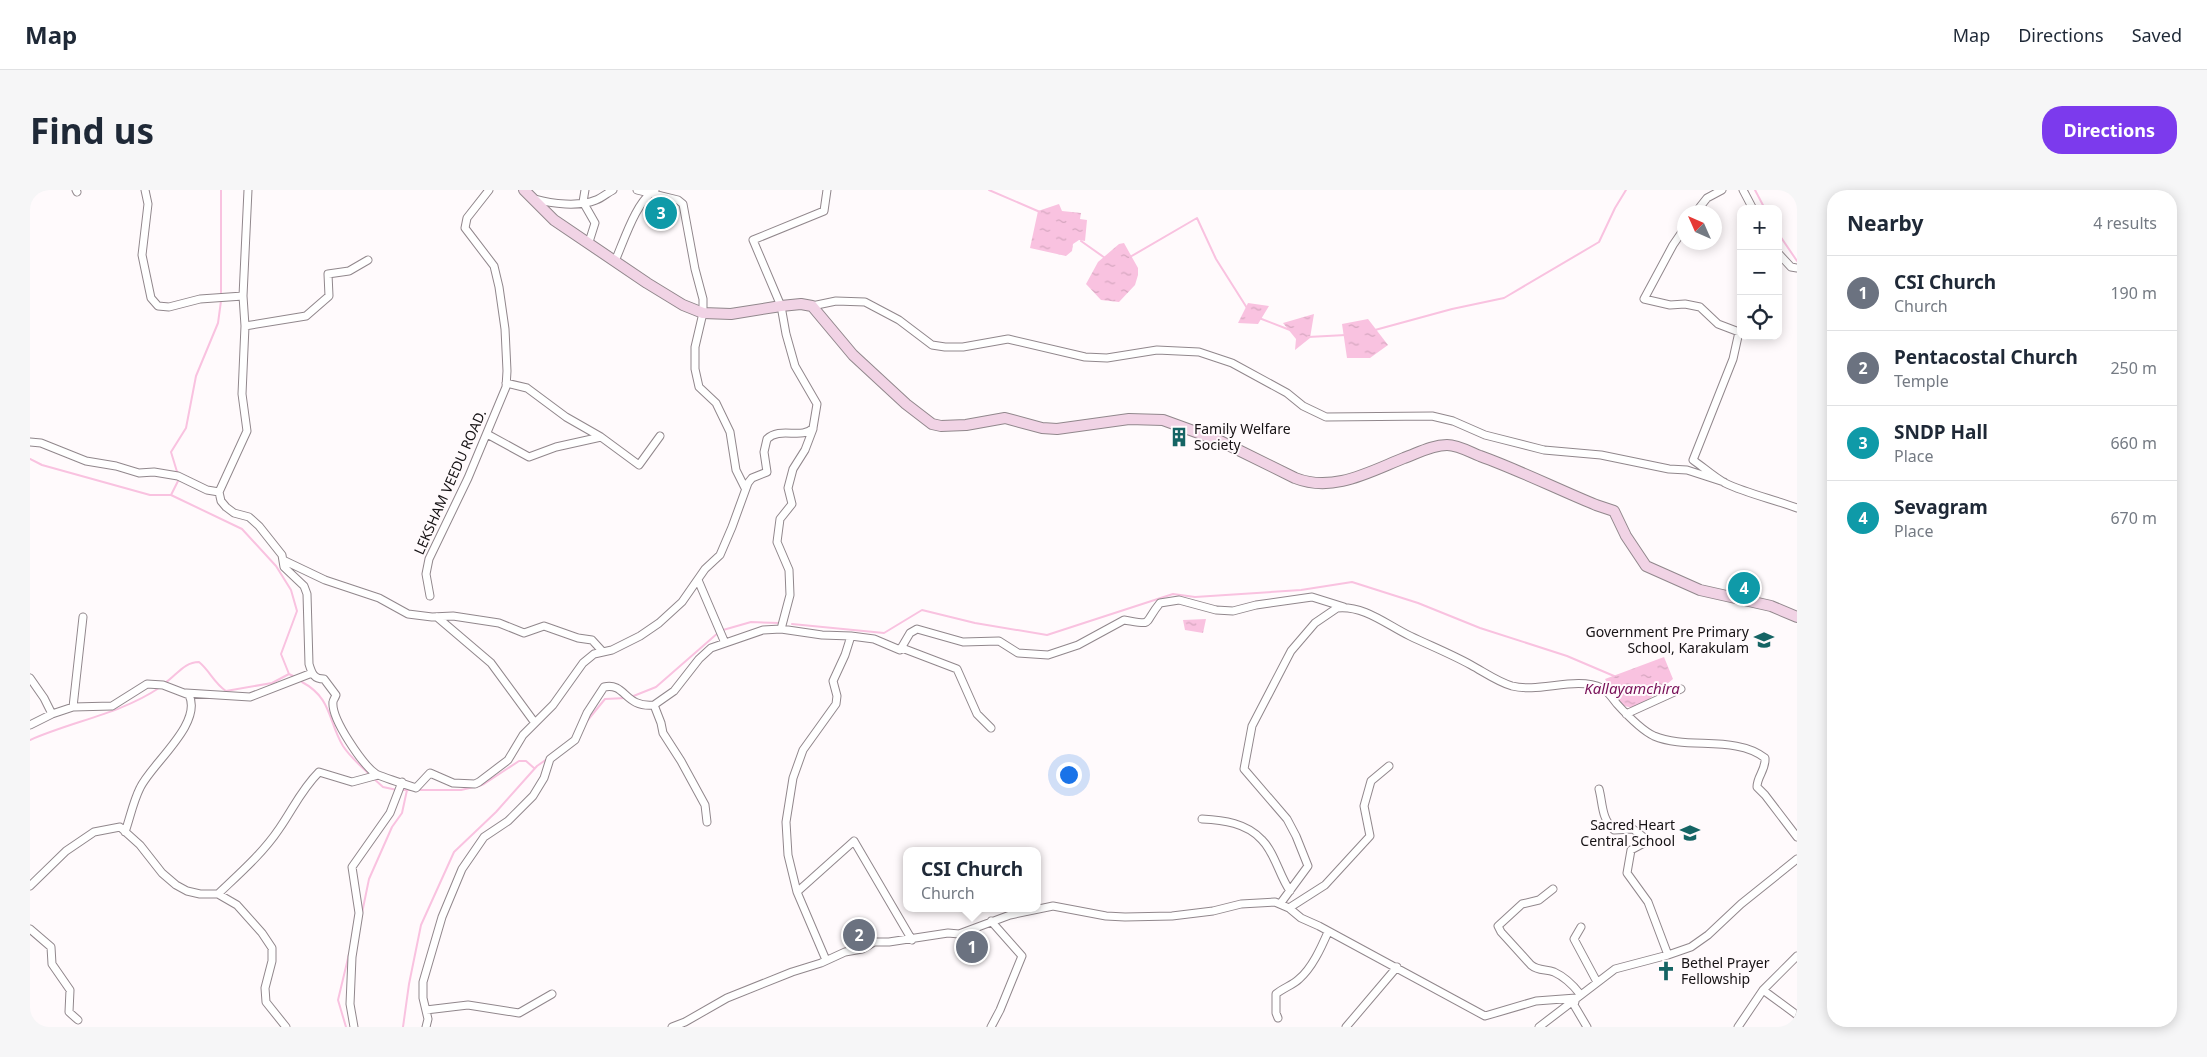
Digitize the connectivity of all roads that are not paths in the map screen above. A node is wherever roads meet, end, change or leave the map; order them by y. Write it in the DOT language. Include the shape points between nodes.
graph roads {
  1 [pos="145,190"];
  2 [pos="248,190"];
  3 [pos="490,190"];
  4 [pos="585,190"];
  5 [pos="613,190"];
  6 [pos="636,190"];
  7 [pos="827,190"];
  8 [pos="1722,190"];
  9 [pos="1742,190"];
  10 [pos="652,192"];
  11 [pos="528,194"];
  12 [pos="583,202"];
  13 [pos="1702,205"];
  14 [pos="1751,205"];
  15 [pos="1677,239"];
  16 [pos="589,242"];
  17 [pos="1782,257"];
  18 [pos="368,260"];
  19 [pos="615,261"];
  20 [pos="1797,268"];
  21 [pos="243,296"];
  22 [pos="781,306"];
  23 [pos="812,306"];
  24 [pos="703,313"];
  25 [pos="245,326"];
  26 [pos="506,382"];
  27 [pos="813,428"];
  28 [pos="487,434"];
  29 [pos="660,436"];
  30 [pos="601,437"];
  31 [pos="30,442"];
  32 [pos="1724,482"];
  33 [pos="745,488"];
  34 [pos="219,492"];
  35 [pos="1797,508"];
  36 [pos="283,560"];
  37 [pos="698,580"];
  38 [pos="430,596"];
  39 [pos="1344,607"];
  40 [pos="83,616"];
  41 [pos="437,617"];
  42 [pos="1797,617"];
  43 [pos="781,629"];
  44 [pos="851,636"];
  45 [pos="725,643"];
  46 [pos="902,648"];
  47 [pos="603,652"];
  48 [pos="312,673"];
  49 [pos="30,678"];
  50 [pos="1681,689"];
  51 [pos="186,693"];
  52 [pos="653,705"];
  53 [pos="73,707"];
  54 [pos="52,714"];
  55 [pos="1626,714"];
  56 [pos="535,723"];
  57 [pos="30,725"];
  58 [pos="991,728"];
  59 [pos="1389,766"];
  60 [pos="378,775"];
  61 [pos="402,782"];
  62 [pos="1599,789"];
  63 [pos="1202,819"];
  64 [pos="707,822"];
  65 [pos="125,832"];
  66 [pos="1797,837"];
  67 [pos="1797,859"];
  68 [pos="30,886"];
  69 [pos="1553,889"];
  70 [pos="1290,891"];
  71 [pos="796,892"];
  72 [pos="218,894"];
  73 [pos="1280,904"];
  74 [pos="1289,908"];
  75 [pos="1041,909"];
  76 [pos="1024,912"];
  77 [pos="991,921"];
  78 [pos="1581,927"];
  79 [pos="30,929"];
  80 [pos="1328,932"];
  81 [pos="912,940"];
  82 [pos="1668,955"];
  83 [pos="1797,956"];
  84 [pos="826,960"];
  85 [pos="1397,967"];
  86 [pos="1596,982"];
  87 [pos="1763,990"];
  88 [pos="552,994"];
  89 [pos="1578,996"];
  90 [pos="426,1010"];
  91 [pos="1797,1015"];
  92 [pos="1278,1018"];
  93 [pos="78,1020"];
  94 [pos="286,1027"];
  95 [pos="354,1027"];
  96 [pos="426,1027"];
  97 [pos="672,1027"];
  98 [pos="991,1027"];
  99 [pos="1346,1027"];
  100 [pos="1539,1027"];
  101 [pos="1587,1027"];
  102 [pos="1738,1027"];
  1 -- 21 [label="street" via="148,204 142,255 151,298 158,306"];
  2 -- 21 [label="street"];
  3 -- 26 [label="street, LEKSHAM VEEDU ROAD." via="468,218 465,228 494,266 505,329"];
  4 -- 12 [label="street"];
  5 -- 12 [label="street" via="597,200"];
  6 -- 10 [label="street"];
  7 -- 22 [label="street" via="824,211 752,240"];
  8 -- 13 [label="street"];
  9 -- 14 [label="street"];
  10 -- 19 [label="street" via="639,207"];
  10 -- 24 [label="street" via="683,204 703,299"];
  11 -- 12 [label="street" via="546,202"];
  11 -- 16 [label="street" via="554,220"];
  12 -- 16 [label="street" via="595,223"];
  15 -- 32 [label="street" via="1644,299 1700,307 1718,324 1738,332 1733,359 1693,460"];
  16 -- 19 [label="street"];
  17 -- 20 [label="street" via="1791,267"];
  18 -- 25 [label="street" via="349,271 328,274 329,296 306,316"];
  19 -- 24 [label="street"];
  21 -- 25 [label="street"];
  22 -- 23 [label="street"];
  22 -- 24 [label="street" via="731,314"];
  22 -- 27 [label="street" via="795,366 817,404"];
  23 -- 32 [label="street" via="836,301 865,302 899,320 932,345 944,347 1008,339 1092,358 1157,350 1199,352 1232,363 1326,417 1432,416 1485,435 1544,450 1601,455 1687,470"];
  23 -- 42 [label="street" via="853,356 932,424 966,425 1005,418 1056,429 1129,419 1163,420 1218,440 1295,478 1323,483 1352,480 1426,449 1450,446 1614,511 1643,563 1658,572 1700,590 1771,606"];
  24 -- 33 [label="street" via="695,347 699,387 716,403 730,432 736,470"];
  25 -- 34 [label="street" via="242,394 247,431"];
  26 -- 28 [label="street, LEKSHAM VEEDU ROAD."];
  26 -- 30 [label="street" via="527,388"];
  27 -- 33 [label="street" via="808,432 776,432 770,436 764,452 767,472 752,478"];
  27 -- 43 [label="street" via="806,450 793,469 788,488 792,504 780,519 777,542 789,570 790,595"];
  28 -- 30 [label="street" via="529,457"];
  28 -- 38 [label="street, LEKSHAM VEEDU ROAD." via="429,559 426,574"];
  29 -- 30 [label="street" via="639,466"];
  31 -- 34 [label="street" via="86,461 139,473 179,477"];
  32 -- 35 [label="street"];
  33 -- 37 [label="street" via="720,555"];
  34 -- 36 [label="street" via="221,501 234,513 259,526"];
  36 -- 41 [label="street" via="325,580 379,598 408,614"];
  36 -- 48 [label="street" via="284,567 304,586 307,594"];
  37 -- 45 [label="street"];
  37 -- 47 [label="street" via="682,602 659,623 622,645"];
  39 -- 46 [label="street" via="1312,597 1233,611 1174,600 1160,603 1145,623 1124,620 1078,645 1048,655 1018,653 999,642 963,642 918,630 910,633"];
  39 -- 55 [label="street" via="1438,647 1511,686 1587,685 1603,688"];
  39 -- 70 [label="street" via="1337,608 1315,624 1290,654 1252,726 1244,769 1287,819 1308,866"];
  40 -- 53 [label="street"];
  41 -- 47 [label="street" via="453,616 499,623 524,633 544,626 592,640"];
  41 -- 56 [label="street" via="491,664"];
  43 -- 44 [label="street"];
  43 -- 45 [label="street" via="764,630"];
  44 -- 46 [label="street"];
  44 -- 71 [label="street" via="833,681 836,704 803,750 793,778 786,822 788,855"];
  45 -- 52 [label="street" via="711,648 674,691"];
  46 -- 58 [label="street" via="957,669 978,715"];
  47 -- 56 [label="street" via="583,662 553,705"];
  48 -- 51 [label="street" via="250,697"];
  48 -- 60 [label="street" via="316,678 324,679 336,695 334,706 346,737"];
  49 -- 54 [label="street"];
  50 -- 55 [label="street"];
  51 -- 53 [label="street" via="163,685 146,684 108,707"];
  51 -- 65 [label="street" via="192,704 187,723 176,742 140,786"];
  52 -- 64 [label="street" via="663,733 705,805"];
  52 -- 90 [label="street" via="633,702 618,688 604,687 575,740 550,758 544,778 533,796 508,821 484,837 462,869 442,917 423,982"];
  53 -- 54 [label="street"];
  54 -- 57 [label="street"];
  55 -- 66 [label="street" via="1653,736 1730,746 1765,758 1757,787"];
  56 -- 61 [label="street" via="523,735 508,760 477,783 454,783 430,773 417,787"];
  59 -- 74 [label="street" via="1371,781 1364,806 1370,836 1325,885"];
  60 -- 61 [label="street"];
  60 -- 72 [label="street" via="352,782 319,772 305,786 279,830"];
  61 -- 95 [label="street" via="390,813 352,867 359,913 352,957 350,1004"];
  62 -- 82 [label="street" via="1608,825 1614,830 1633,830 1646,839 1631,850 1627,873 1648,902"];
  63 -- 70 [label="street" via="1237,824 1263,840"];
  65 -- 68 [label="street" via="120,828 94,832 66,851"];
  65 -- 72 [label="street" via="162,873 182,888 200,894"];
  67 -- 82 [label="street" via="1708,935 1691,947"];
  69 -- 89 [label="street" via="1539,900 1522,904 1498,926 1531,965 1568,981"];
  70 -- 73 [label="street"];
  71 -- 81 [label="street" via="854,841"];
  71 -- 84 [label="street"];
  72 -- 94 [label="street" via="237,905 272,948 265,988 266,1002"];
  73 -- 74 [label="street"];
  73 -- 75 [label="street" via="1241,904 1186,914 1125,917 1054,906"];
  74 -- 80 [label="street"];
  76 -- 77 [label="street"];
  77 -- 81 [label="street" via="958,934"];
  77 -- 98 [label="street" via="1022,956"];
  78 -- 86 [label="street" via="1574,938"];
  79 -- 93 [label="street" via="51,947 52,964 70,990 69,1012"];
  80 -- 85 [label="street"];
  80 -- 92 [label="street" via="1306,971 1276,994"];
  81 -- 84 [label="street" via="874,942"];
  82 -- 86 [label="street" via="1615,969"];
  83 -- 87 [label="street"];
  84 -- 97 [label="street" via="726,998"];
  85 -- 89 [label="street" via="1485,1016 1536,1001"];
  85 -- 99 [label="street"];
  86 -- 89 [label="street"];
  87 -- 91 [label="street"];
  87 -- 102 [label="street"];
  88 -- 90 [label="street" via="519,1013 468,1005"];
  89 -- 100 [label="street"];
  89 -- 101 [label="street" via="1574,1005"];
  90 -- 96 [label="street"];
}
